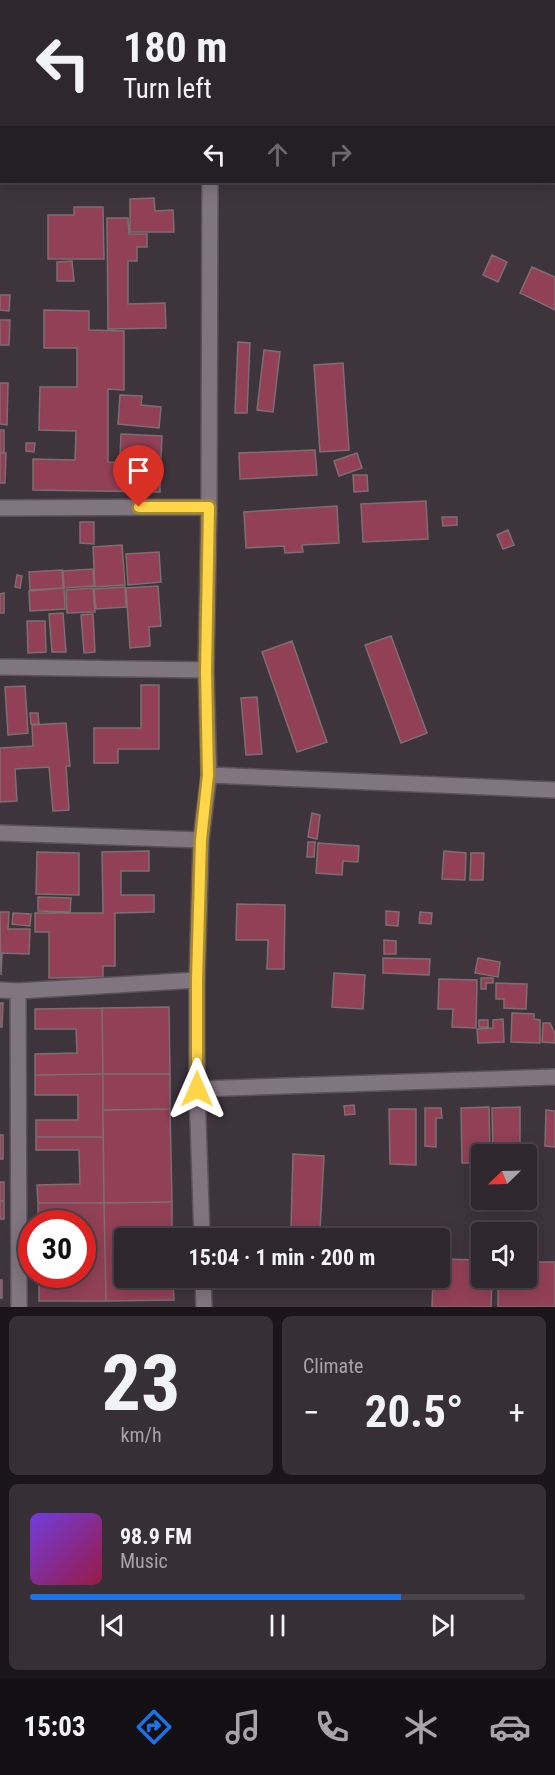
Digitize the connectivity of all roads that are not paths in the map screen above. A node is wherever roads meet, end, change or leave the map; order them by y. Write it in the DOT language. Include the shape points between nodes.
graph roads {
  1 [pos="210,183"];
  2 [pos="209,507"];
  3 [pos="0,508"];
  4 [pos="0,667"];
  5 [pos="206,670"];
  6 [pos="208,775"];
  7 [pos="555,790"];
  8 [pos="0,833"];
  9 [pos="201,840"];
  10 [pos="197,980"];
  11 [pos="0,990"];
  12 [pos="18,991"];
  13 [pos="555,1077"];
  14 [pos="197,1089"];
  15 [pos="202,1228"];
  16 [pos="203,1288"];
  17 [pos="19,1307"];
  18 [pos="204,1307"];
  1 -- 2 [label="street"];
  2 -- 3 [label="street"];
  2 -- 5 [label="street"];
  4 -- 5 [label="street"];
  5 -- 6 [label="street"];
  6 -- 7 [label="street"];
  6 -- 9 [label="street"];
  8 -- 9 [label="street"];
  9 -- 10 [label="street"];
  10 -- 12 [label="street"];
  10 -- 14 [label="street"];
  11 -- 12 [label="street"];
  12 -- 17 [label="street"];
  13 -- 14 [label="street"];
  14 -- 15 [label="street"];
  16 -- 18 [label="street"];
}
